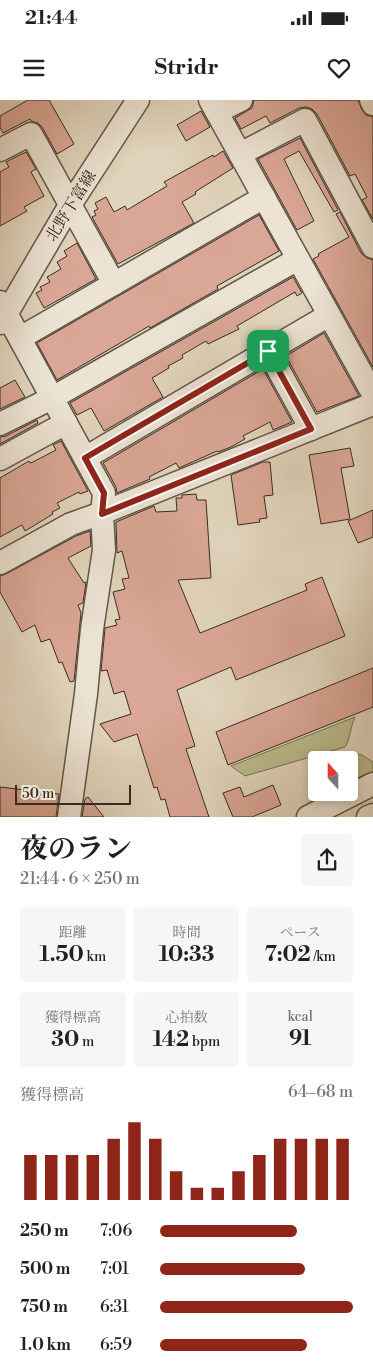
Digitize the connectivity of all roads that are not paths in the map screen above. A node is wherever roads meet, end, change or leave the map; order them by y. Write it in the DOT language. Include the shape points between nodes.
graph roads {
  1 [pos="138,100"];
  2 [pos="241,100"];
  3 [pos="371,100"];
  4 [pos="373,104"];
  5 [pos="213,106"];
  6 [pos="0,150"];
  7 [pos="240,154"];
  8 [pos="264,197"];
  9 [pos="70,205"];
  10 [pos="373,247"];
  11 [pos="298,258"];
  12 [pos="114,284"];
  13 [pos="2,314"];
  14 [pos="330,315"];
  15 [pos="20,338"];
  16 [pos="268,351"];
  17 [pos="373,394"];
  18 [pos="52,398"];
  19 [pos="373,404"];
  20 [pos="66,423"];
  21 [pos="0,424"];
  22 [pos="311,429"];
  23 [pos="85,458"];
  24 [pos="0,459"];
  25 [pos="102,514"];
  26 [pos="0,563"];
  27 [pos="373,784"];
  28 [pos="373,815"];
  29 [pos="69,817"];
  30 [pos="308,817"];
  31 [pos="368,817"];
  1 -- 9 [label="street, 北野下富線"];
  2 -- 5 [label="street"];
  3 -- 4 [label="street"];
  5 -- 7 [label="street"];
  6 -- 9 [label="street" via="31,134"];
  7 -- 8 [label="street"];
  7 -- 10 [label="street" via="305,120"];
  8 -- 11 [label="street"];
  8 -- 12 [label="street"];
  9 -- 12 [label="street"];
  9 -- 13 [label="street, 北野下富線"];
  11 -- 14 [label="street"];
  11 -- 18 [label="street"];
  12 -- 15 [label="street"];
  13 -- 15 [label="street"];
  14 -- 16 [label="street"];
  14 -- 17 [label="street"];
  15 -- 18 [label="street"];
  16 -- 22 [label="street"];
  16 -- 23 [label="street"];
  18 -- 20 [label="street"];
  18 -- 21 [label="street"];
  19 -- 22 [label="street"];
  20 -- 23 [label="street"];
  20 -- 24 [label="street"];
  22 -- 25 [label="street"];
  23 -- 25 [label="street" via="104,493"];
  25 -- 26 [label="street" via="71,524"];
  25 -- 29 [label="street" via="104,550"];
  27 -- 30 [label="street"];
  28 -- 31 [label="street"];
}
